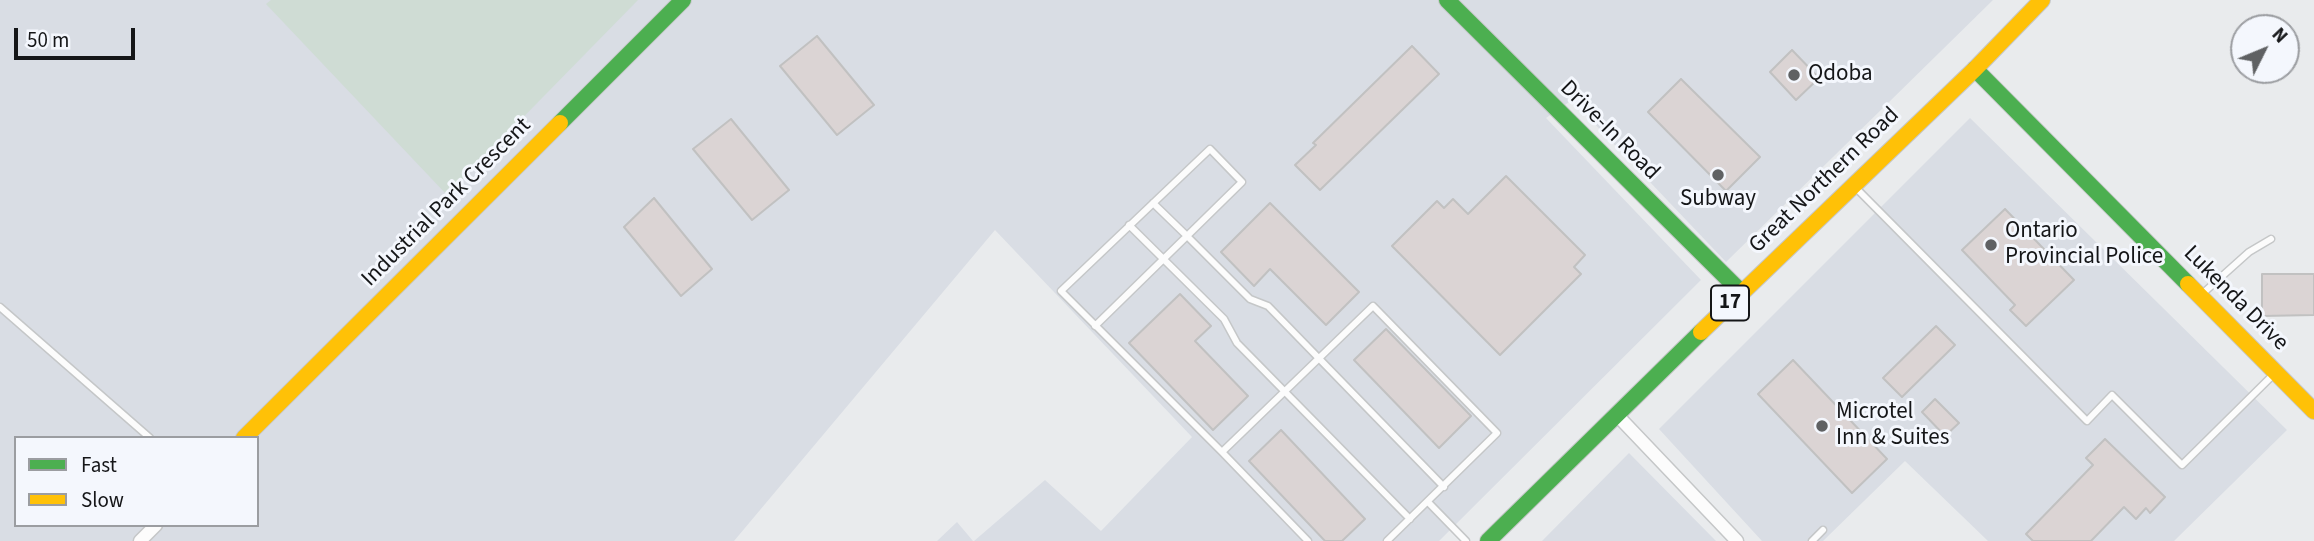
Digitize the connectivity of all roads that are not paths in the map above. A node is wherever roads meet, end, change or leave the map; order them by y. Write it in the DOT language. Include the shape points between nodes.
graph roads {
  1 [pos="683,0"];
  2 [pos="1447,0"];
  3 [pos="2042,0"];
  4 [pos="1975,69"];
  5 [pos="1853,185"];
  6 [pos="1153,203"];
  7 [pos="1129,226"];
  8 [pos="1186,236"];
  9 [pos="2271,239"];
  10 [pos="1163,259"];
  11 [pos="1741,292"];
  12 [pos="2200,296"];
  13 [pos="0,307"];
  14 [pos="1095,326"];
  15 [pos="1319,359"];
  16 [pos="2276,372"];
  17 [pos="1284,392"];
  18 [pos="2312,404"];
  19 [pos="1616,414"];
  20 [pos="148,436"];
  21 [pos="246,436"];
  22 [pos="1222,452"];
  23 [pos="1444,488"];
  24 [pos="1428,502"];
  25 [pos="1410,519"];
  26 [pos="154,527"];
  27 [pos="1823,530"];
  28 [pos="140,541"];
  29 [pos="1308,541"];
  30 [pos="1387,541"];
  31 [pos="1466,541"];
  32 [pos="1488,541"];
  33 [pos="1737,541"];
  34 [pos="1812,541"];
  1 -- 21 [label="main road, Industrial Park Crescent"];
  2 -- 11 [label="main road, Drive-In Road"];
  3 -- 4 [label="main road, Great Northern Road / 17"];
  4 -- 5 [label="main road, Great Northern Road / 17"];
  4 -- 12 [label="main road, Lukenda Drive"];
  5 -- 11 [label="main road, Great Northern Road / 17"];
  5 -- 16 [label="lane" via="2087,421 2112,395 2182,465"];
  6 -- 7 [label="lane"];
  6 -- 8 [label="lane"];
  6 -- 8 [label="lane" via="1210,149 1242,182"];
  7 -- 10 [label="lane"];
  7 -- 14 [label="lane" via="1061,291"];
  8 -- 10 [label="lane"];
  8 -- 15 [label="lane" via="1250,299 1268,306"];
  9 -- 12 [label="lane" via="2249,252"];
  10 -- 14 [label="lane"];
  10 -- 17 [label="lane" via="1224,319 1237,343"];
  11 -- 19 [label="main road, Great Northern Road / 17"];
  12 -- 16 [label="main road, Lukenda Drive"];
  13 -- 20 [label="lane"];
  14 -- 22 [label="lane"];
  15 -- 17 [label="lane"];
  15 -- 23 [label="lane"];
  15 -- 23 [label="lane" via="1373,306 1497,433"];
  16 -- 18 [label="main road, Lukenda Drive"];
  17 -- 22 [label="lane"];
  17 -- 25 [label="lane"];
  19 -- 32 [label="main road, Great Northern Road / 17"];
  19 -- 33 [label="street"];
  22 -- 29 [label="lane"];
  23 -- 24 [label="lane"];
  24 -- 25 [label="lane"];
  24 -- 31 [label="lane"];
  25 -- 30 [label="lane"];
  26 -- 28 [label="street"];
  27 -- 34 [label="lane"];
}
